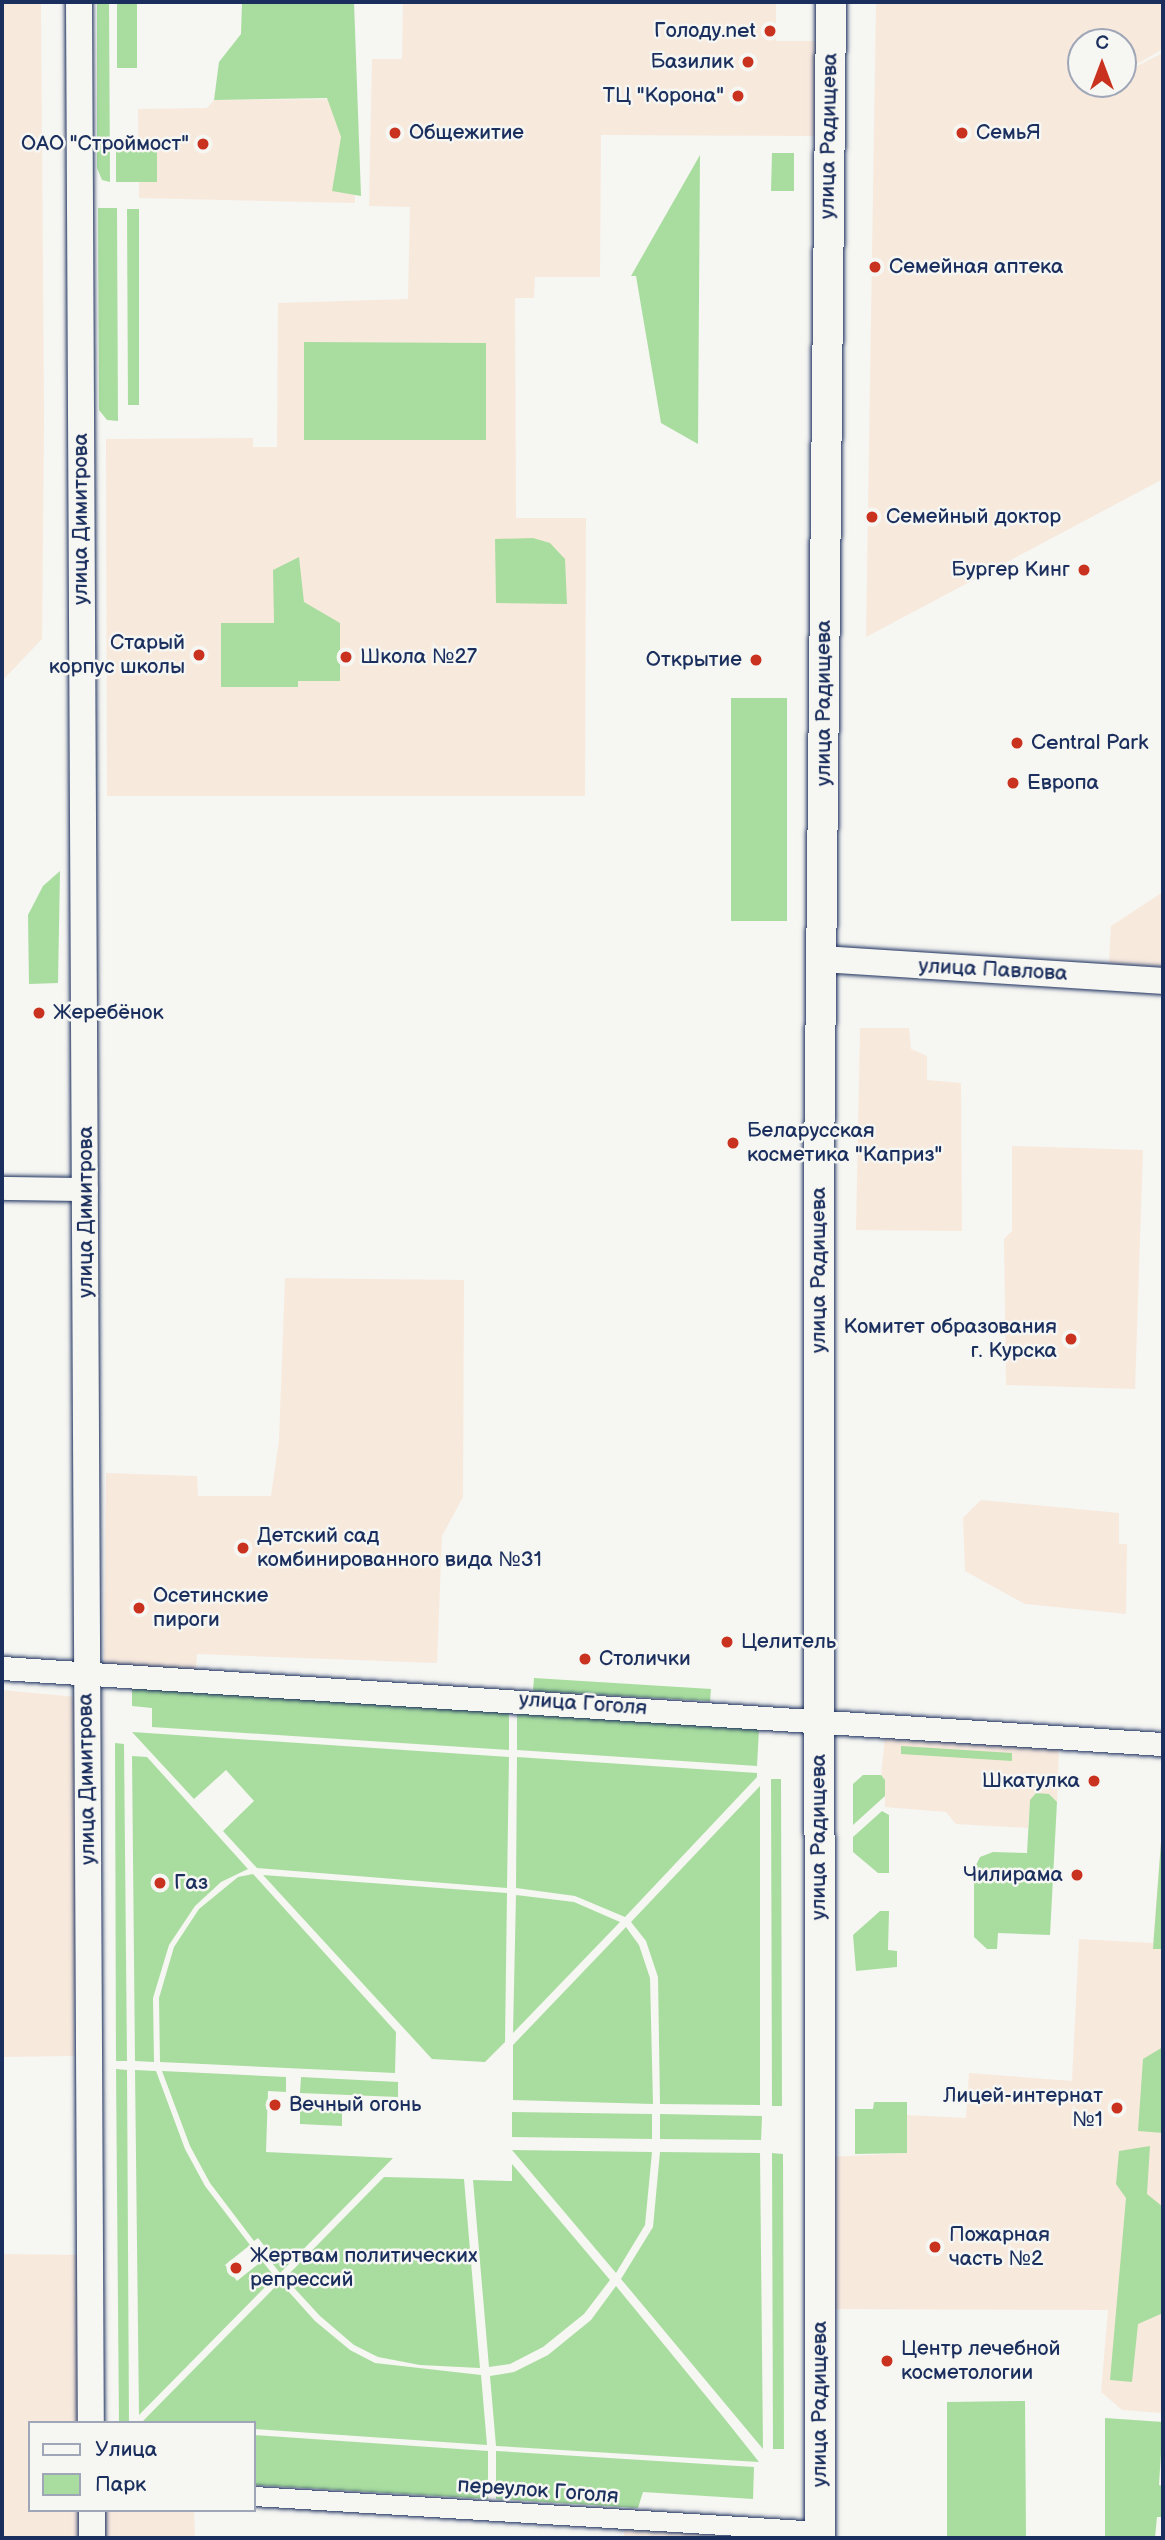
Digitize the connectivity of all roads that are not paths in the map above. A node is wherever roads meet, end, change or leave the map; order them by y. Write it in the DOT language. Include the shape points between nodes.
graph roads {
  1 [pos="79,2"];
  2 [pos="831,2"];
  3 [pos="823,959"];
  4 [pos="1163,981"];
  5 [pos="2,1188"];
  6 [pos="86,1189"];
  7 [pos="2,1668"];
  8 [pos="86,1674"];
  9 [pos="818,1720"];
  10 [pos="1163,1744"];
  11 [pos="91,2421"];
  12 [pos="256,2496"];
  13 [pos="92,2512"];
  14 [pos="820,2535"];
  15 [pos="92,2538"];
  1 -- 6 [label="main road, улица Димитрова"];
  2 -- 3 [label="main road, улица Радищева"];
  3 -- 4 [label="main road, улица Павлова"];
  3 -- 9 [label="main road, улица Радищева"];
  5 -- 6 [label="street"];
  6 -- 8 [label="main road, улица Димитрова"];
  7 -- 8 [label="street, улица Гоголя"];
  8 -- 9 [label="street, улица Гоголя"];
  8 -- 11 [label="main road, улица Димитрова"];
  9 -- 10 [label="street, улица Гоголя"];
  9 -- 14 [label="main road, улица Радищева"];
  12 -- 14 [label="street, переулок Гоголя"];
  13 -- 15 [label="main road"];
}
